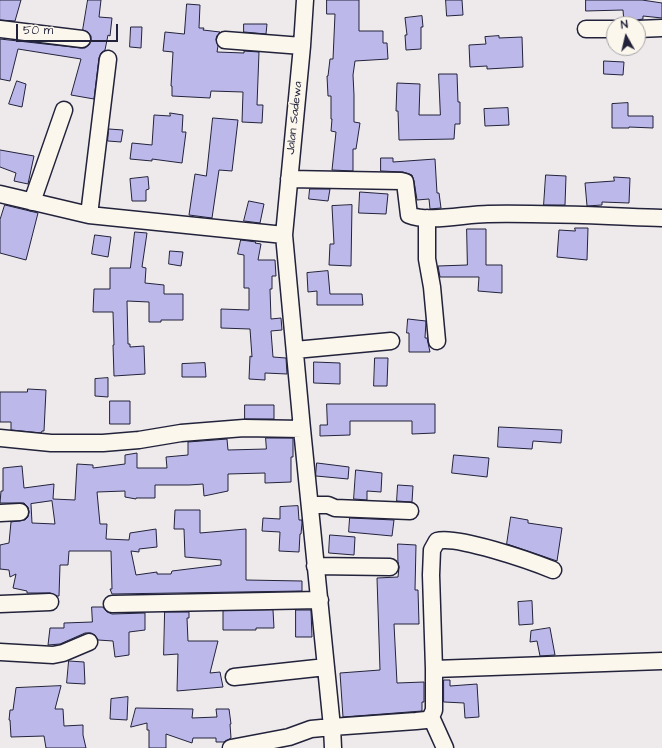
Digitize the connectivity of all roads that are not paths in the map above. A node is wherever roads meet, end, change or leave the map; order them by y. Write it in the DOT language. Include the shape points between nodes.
graph roads {
  1 [pos="305,0"];
  2 [pos="646,28"];
  3 [pos="662,28"];
  4 [pos="0,29"];
  5 [pos="586,29"];
  6 [pos="606,29"];
  7 [pos="82,39"];
  8 [pos="225,40"];
  9 [pos="302,46"];
  10 [pos="108,59"];
  11 [pos="64,110"];
  12 [pos="289,179"];
  13 [pos="0,194"];
  14 [pos="32,202"];
  15 [pos="89,215"];
  16 [pos="427,218"];
  17 [pos="662,218"];
  18 [pos="284,235"];
  19 [pos="391,341"];
  20 [pos="437,341"];
  21 [pos="295,350"];
  22 [pos="302,429"];
  23 [pos="0,438"];
  24 [pos="318,505"];
  25 [pos="410,511"];
  26 [pos="20,512"];
  27 [pos="0,513"];
  28 [pos="322,566"];
  29 [pos="390,567"];
  30 [pos="553,570"];
  31 [pos="320,600"];
  32 [pos="50,602"];
  33 [pos="0,604"];
  34 [pos="112,604"];
  35 [pos="90,642"];
  36 [pos="0,652"];
  37 [pos="662,661"];
  38 [pos="326,667"];
  39 [pos="434,669"];
  40 [pos="234,677"];
  41 [pos="431,716"];
  42 [pos="332,727"];
  43 [pos="231,748"];
  44 [pos="333,748"];
  45 [pos="445,748"];
  1 -- 9 [label="street, Jalan Sadewa"];
  2 -- 3 [label="street"];
  4 -- 7 [label="street"];
  5 -- 6 [label="street"];
  8 -- 9 [label="street"];
  9 -- 12 [label="street, Jalan Sadewa"];
  10 -- 15 [label="street"];
  11 -- 14 [label="street"];
  12 -- 16 [label="street" via="401,180 405,182 409,215"];
  12 -- 18 [label="street, Jalan Sadewa"];
  13 -- 14 [label="street"];
  14 -- 15 [label="street"];
  15 -- 18 [label="street"];
  16 -- 17 [label="street" via="487,214"];
  16 -- 20 [label="street" via="427,259"];
  18 -- 21 [label="street, Jalan Sadewa"];
  19 -- 21 [label="street"];
  21 -- 22 [label="street, Jalan Sadewa"];
  22 -- 23 [label="street" via="244,428 103,443 50,443"];
  22 -- 24 [label="street, Jalan Sadewa"];
  24 -- 25 [label="street"];
  24 -- 28 [label="street, Jalan Sadewa"];
  26 -- 27 [label="street"];
  28 -- 29 [label="street"];
  28 -- 31 [label="street, Jalan Sadewa"];
  30 -- 39 [label="street" via="469,544 443,539 437,541 432,550 431,575"];
  31 -- 34 [label="street"];
  31 -- 38 [label="street, Jalan Sadewa"];
  32 -- 33 [label="street"];
  35 -- 36 [label="street" via="53,655"];
  37 -- 39 [label="street"];
  38 -- 40 [label="street"];
  38 -- 42 [label="street, Jalan Sadewa"];
  39 -- 41 [label="street" via="434,710"];
  41 -- 42 [label="street" via="421,721"];
  41 -- 45 [label="street"];
  42 -- 43 [label="street" via="311,729"];
  42 -- 44 [label="street, Jalan Sadewa"];
}
